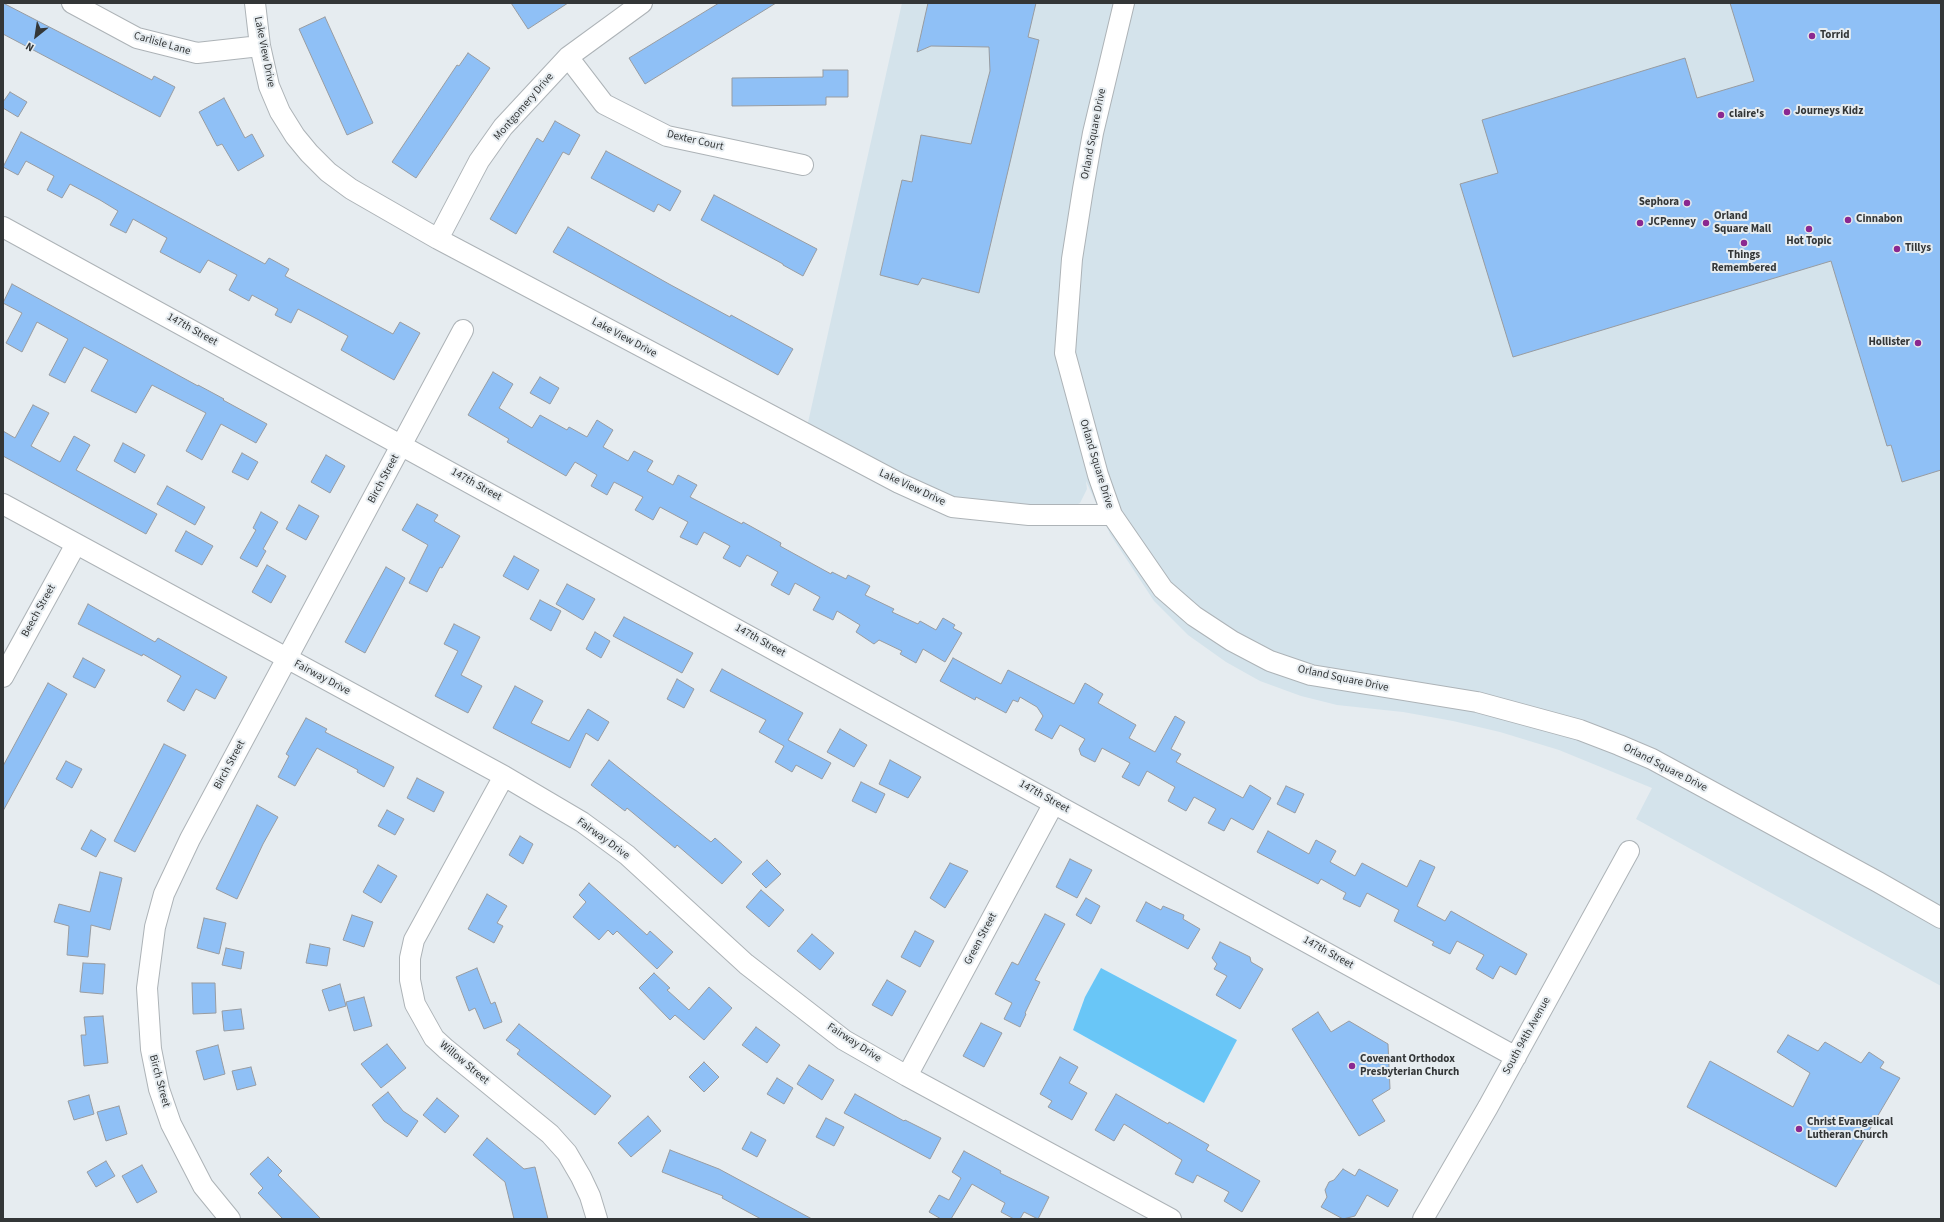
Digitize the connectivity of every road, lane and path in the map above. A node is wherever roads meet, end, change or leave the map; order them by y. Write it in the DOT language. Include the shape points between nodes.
graph roads {
  1 [pos="72,3"];
  2 [pos="254,3"];
  3 [pos="642,3"];
  4 [pos="1124,3"];
  5 [pos="260,46"];
  6 [pos="568,57"];
  7 [pos="803,165"];
  8 [pos="3,227"];
  9 [pos="438,239"];
  10 [pos="463,330"];
  11 [pos="402,445"];
  12 [pos="3,504"];
  13 [pos="1112,515"];
  14 [pos="76,544"];
  15 [pos="287,659"];
  16 [pos="3,677"];
  17 [pos="504,776"];
  18 [pos="1054,803"];
  19 [pos="1629,851"];
  20 [pos="1941,918"];
  21 [pos="1516,1057"];
  22 [pos="907,1076"];
  23 [pos="230,1219"];
  24 [pos="597,1219"];
  25 [pos="1171,1219"];
  26 [pos="1423,1219"];
  1 -- 5 [label="street, Carlisle Lane" via="137,38 197,53"];
  2 -- 5 [label="street, Lake View Drive"];
  3 -- 6 [label="street, Montgomery Drive"];
  4 -- 13 [label="street, Orland Square Drive" via="1083,189 1072,258 1065,354"];
  5 -- 9 [label="street, Lake View Drive" via="269,86 280,112 309,153 328,172 351,189"];
  6 -- 7 [label="street, Dexter Court" via="604,104 667,136"];
  6 -- 9 [label="street, Montgomery Drive" via="503,127 479,161"];
  8 -- 11 [label="street, 147th Street"];
  9 -- 13 [label="street, Lake View Drive" via="898,483 952,507 1029,515"];
  10 -- 11 [label="street, Birch Street"];
  11 -- 15 [label="street, Birch Street"];
  11 -- 18 [label="street, 147th Street"];
  12 -- 14 [label="street, Fairway Drive"];
  13 -- 20 [label="street, Orland Square Drive" via="1164,588 1194,616 1232,641 1270,661 1311,674 1477,702 1593,735 1652,759"];
  14 -- 15 [label="street, Fairway Drive"];
  14 -- 16 [label="street, Beech Street"];
  15 -- 17 [label="street, Fairway Drive"];
  15 -- 23 [label="street, Birch Street" via="174,869 155,927 146,988 151,1049 159,1089 171,1124 203,1186"];
  17 -- 22 [label="street, Fairway Drive" via="582,822 627,855 746,964 844,1040"];
  17 -- 24 [label="street, Willow Street" via="414,940 410,958 414,1004 434,1038 550,1134 567,1153 581,1176"];
  18 -- 21 [label="street, 147th Street"];
  18 -- 22 [label="street, Green Street"];
  19 -- 21 [label="street, South 94th Avenue"];
  21 -- 26 [label="street, South 94th Avenue"];
  22 -- 25 [label="street, Fairway Drive"];
}
